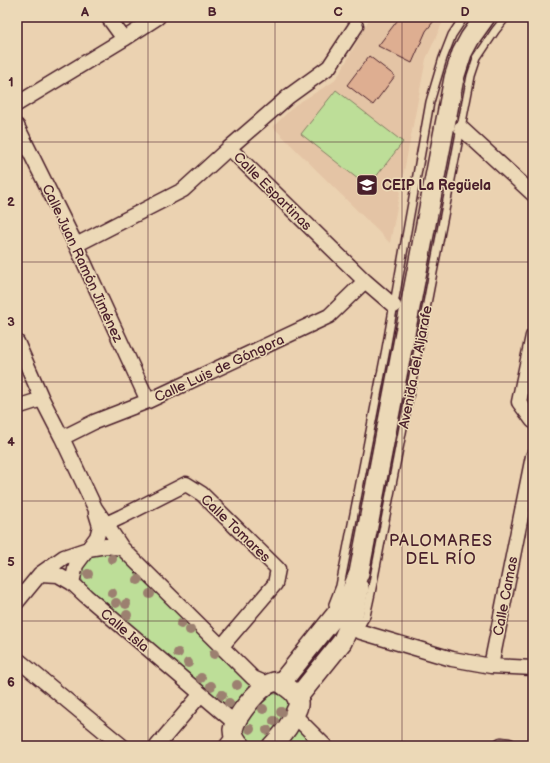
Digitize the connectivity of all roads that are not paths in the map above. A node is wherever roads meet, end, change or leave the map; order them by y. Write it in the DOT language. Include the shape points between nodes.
graph roads {
  1 [pos="108,17"];
  2 [pos="158,17"];
  3 [pos="464,17"];
  4 [pos="485,17"];
  5 [pos="506,17"];
  6 [pos="356,26"];
  7 [pos="124,39"];
  8 [pos="17,104"];
  9 [pos="17,126"];
  10 [pos="461,128"];
  11 [pos="229,148"];
  12 [pos="533,194"];
  13 [pos="76,245"];
  14 [pos="365,281"];
  15 [pos="394,306"];
  16 [pos="533,336"];
  17 [pos="17,342"];
  18 [pos="42,399"];
  19 [pos="148,401"];
  20 [pos="17,407"];
  21 [pos="533,422"];
  22 [pos="62,438"];
  23 [pos="533,456"];
  24 [pos="95,508"];
  25 [pos="106,524"];
  26 [pos="122,548"];
  27 [pos="88,549"];
  28 [pos="359,573"];
  29 [pos="40,574"];
  30 [pos="72,583"];
  31 [pos="17,602"];
  32 [pos="358,631"];
  33 [pos="222,646"];
  34 [pos="17,659"];
  35 [pos="491,666"];
  36 [pos="533,668"];
  37 [pos="275,683"];
  38 [pos="201,694"];
  39 [pos="297,706"];
  40 [pos="233,737"];
  41 [pos="122,746"];
  42 [pos="157,746"];
  43 [pos="272,746"];
  44 [pos="325,746"];
  1 -- 7 [label="street"];
  2 -- 7 [label="street"];
  3 -- 15 [label="lane, Avenida del Aljarafe" via="452,35 442,58 430,102"];
  4 -- 28 [label="street, Avenida del Aljarafe" via="462,53 454,78"];
  5 -- 10 [label="lane, Avenida del Aljarafe" via="477,58"];
  6 -- 11 [label="street, Calle Espartinas" via="329,67 289,96"];
  7 -- 8 [label="street"];
  9 -- 13 [label="street, Calle Juan Ramón Jiménez"];
  10 -- 12 [label="street"];
  10 -- 32 [label="lane, Avenida del Aljarafe" via="371,593 366,616"];
  11 -- 13 [label="street" via="184,190"];
  11 -- 14 [label="street, Calle Espartinas"];
  13 -- 19 [label="street, Calle Juan Ramón Jiménez"];
  14 -- 15 [label="street, Calle Espartinas"];
  14 -- 19 [label="street, Calle Luis de Góngora" via="329,316"];
  15 -- 37 [label="lane, Avenida del Aljarafe" via="340,586 328,614"];
  16 -- 21 [label="street" via="519,402"];
  17 -- 18 [label="street"];
  18 -- 20 [label="street"];
  18 -- 22 [label="street"];
  19 -- 22 [label="street, Calle Luis de Góngora" via="94,422"];
  22 -- 24 [label="street"];
  23 -- 35 [label="street, Calle Camas"];
  24 -- 25 [label="street"];
  24 -- 27 [label="street" via="100,526 97,537"];
  25 -- 26 [label="street"];
  25 -- 33 [label="street, Calle Tomares" via="186,484 202,494 278,569 275,584"];
  26 -- 27 [label="street" via="106,546"];
  26 -- 33 [label="street"];
  27 -- 29 [label="street" via="64,557"];
  27 -- 30 [label="street" via="76,565"];
  28 -- 37 [label="street, Avenida del Aljarafe" via="338,612"];
  28 -- 39 [label="street, Avenida del Aljarafe" via="356,604 342,642"];
  29 -- 30 [label="street, Calle Isla" via="58,575"];
  29 -- 31 [label="street"];
  30 -- 38 [label="street, Calle Isla"];
  32 -- 35 [label="street" via="452,659"];
  32 -- 39 [label="lane, Avenida del Aljarafe"];
  33 -- 37 [label="street" via="253,678"];
  34 -- 41 [label="street"];
  35 -- 36 [label="street"];
  37 -- 39 [label="street" via="291,690"];
  37 -- 40 [label="street, Avenida del Aljarafe" via="258,692 249,701"];
  38 -- 40 [label="street, Calle Isla"];
  38 -- 42 [label="street"];
  39 -- 43 [label="street, Avenida del Aljarafe" via="290,724"];
  39 -- 44 [label="street"];
}
